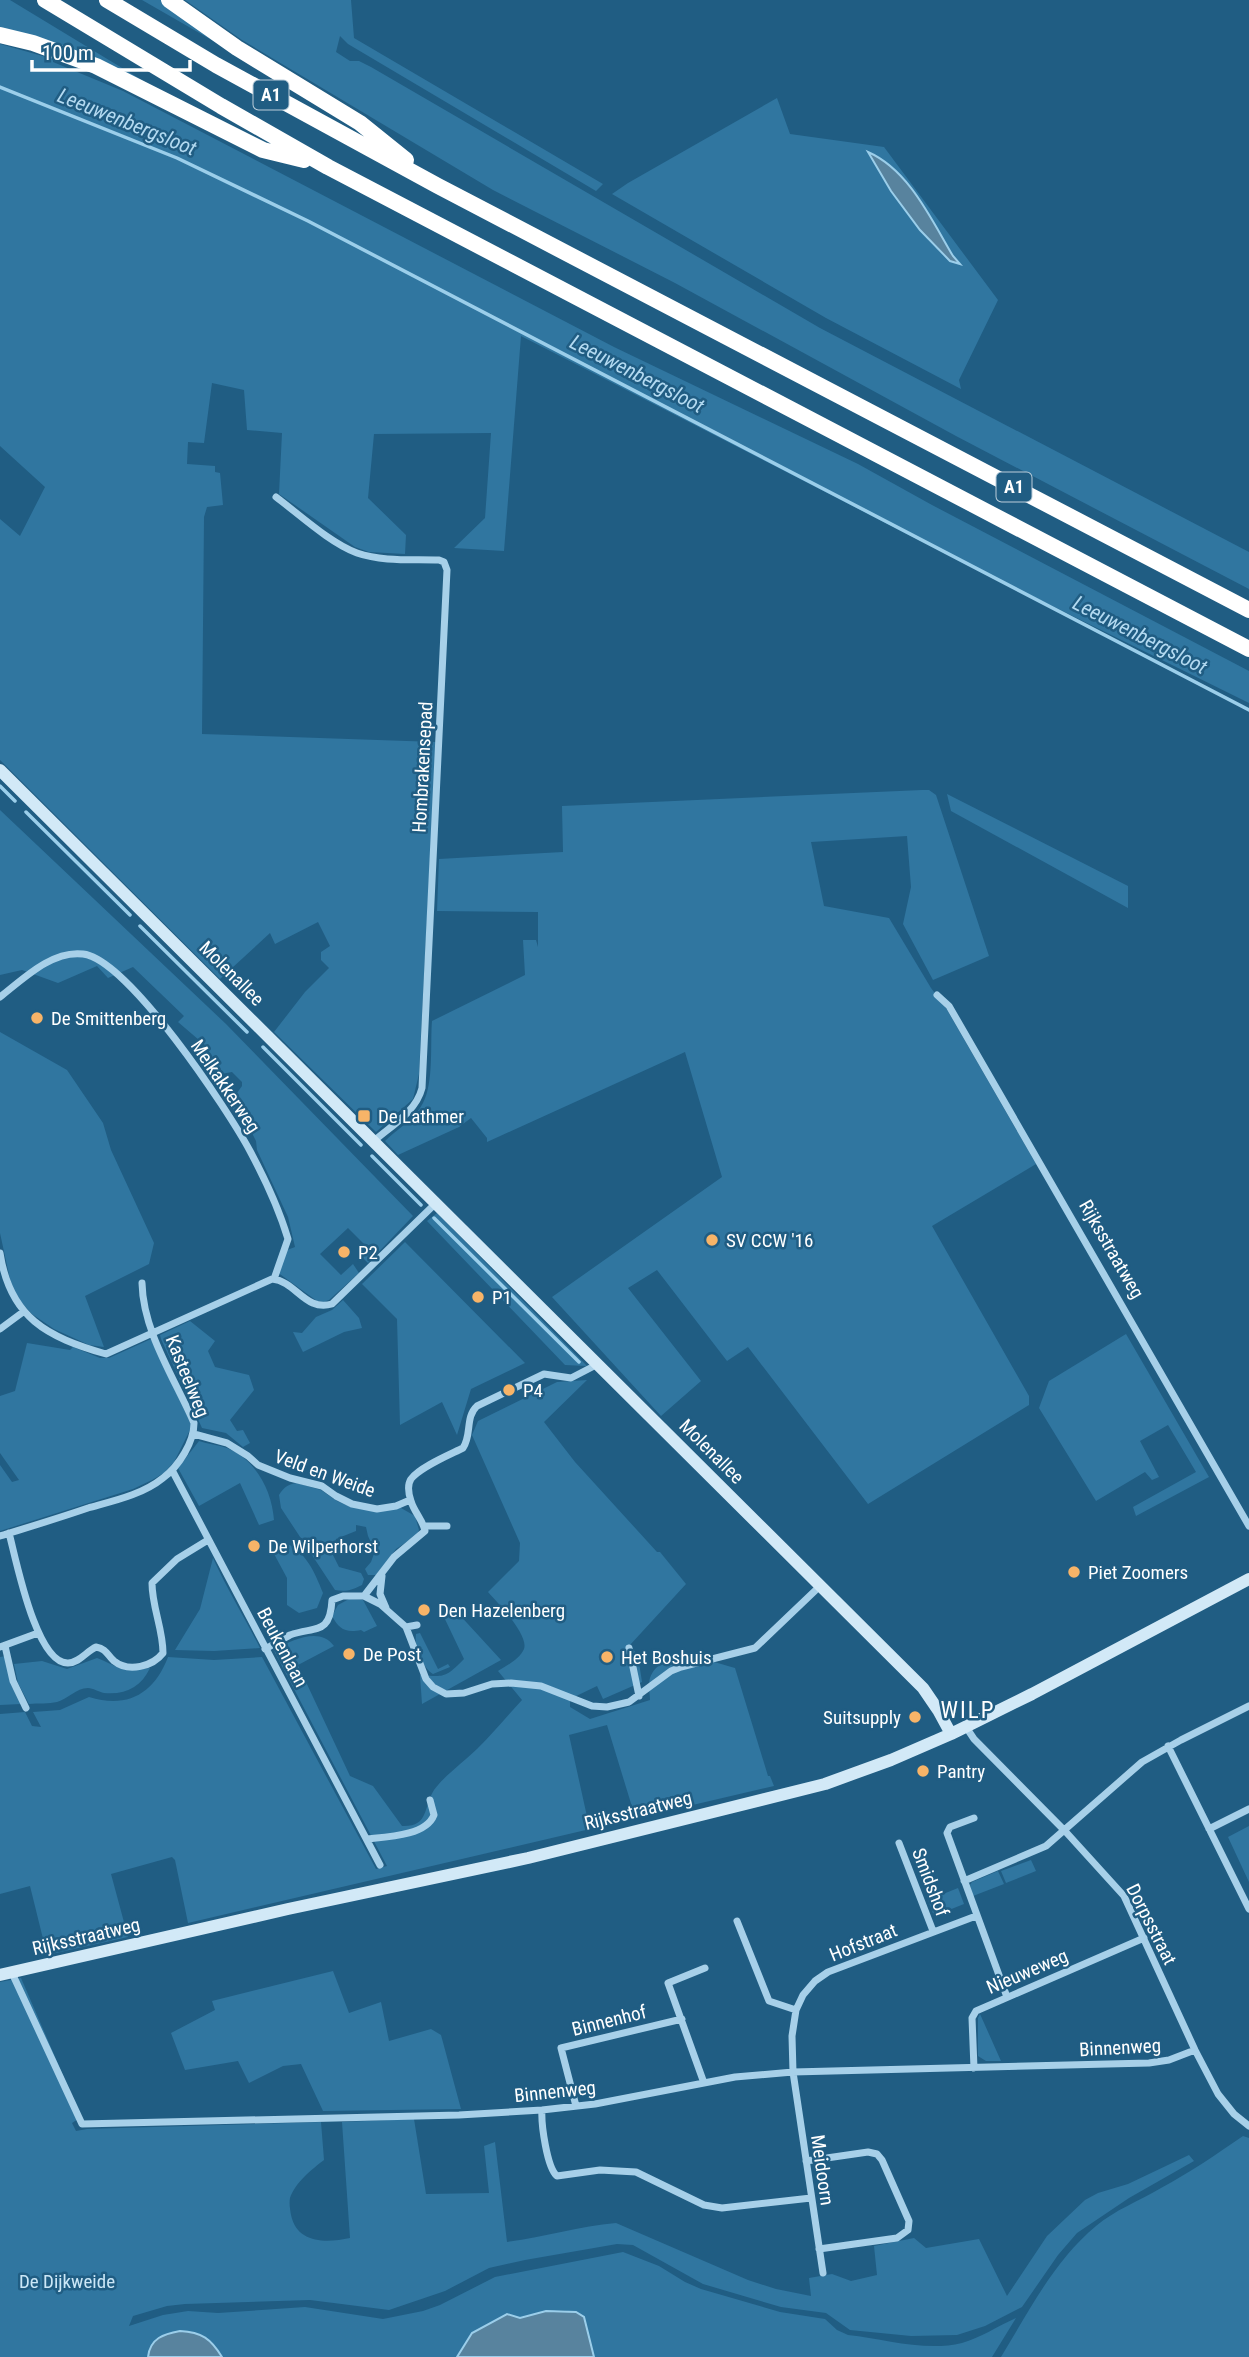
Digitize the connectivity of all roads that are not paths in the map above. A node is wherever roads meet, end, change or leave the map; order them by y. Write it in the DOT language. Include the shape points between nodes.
graph roads {
  1 [pos="46,0"];
  2 [pos="107,0"];
  3 [pos="169,0"];
  4 [pos="0,35"];
  5 [pos="328,167"];
  6 [pos="438,186"];
  7 [pos="276,497"];
  8 [pos="1249,610"];
  9 [pos="1249,649"];
  10 [pos="0,770"];
  11 [pos="937,995"];
  12 [pos="0,997"];
  13 [pos="374,1141"];
  14 [pos="436,1203"];
  15 [pos="0,1253"];
  16 [pos="271,1280"];
  17 [pos="142,1283"];
  18 [pos="23,1312"];
  19 [pos="0,1329"];
  20 [pos="153,1333"];
  21 [pos="598,1364"];
  22 [pos="194,1434"];
  23 [pos="172,1470"];
  24 [pos="410,1500"];
  25 [pos="424,1526"];
  26 [pos="447,1526"];
  27 [pos="1249,1526"];
  28 [pos="9,1533"];
  29 [pos="0,1536"];
  30 [pos="208,1540"];
  31 [pos="382,1575"];
  32 [pos="1249,1579"];
  33 [pos="820,1586"];
  34 [pos="364,1596"];
  35 [pos="387,1610"];
  36 [pos="417,1625"];
  37 [pos="407,1627"];
  38 [pos="38,1633"];
  39 [pos="3,1647"];
  40 [pos="629,1648"];
  41 [pos="265,1649"];
  42 [pos="639,1696"];
  43 [pos="1249,1706"];
  44 [pos="26,1707"];
  45 [pos="966,1727"];
  46 [pos="951,1734"];
  47 [pos="1168,1746"];
  48 [pos="430,1800"];
  49 [pos="1249,1809"];
  50 [pos="974,1818"];
  51 [pos="1209,1829"];
  52 [pos="1065,1831"];
  53 [pos="367,1839"];
  54 [pos="899,1843"];
  55 [pos="380,1866"];
  56 [pos="964,1881"];
  57 [pos="1249,1909"];
  58 [pos="976,1916"];
  59 [pos="737,1921"];
  60 [pos="933,1931"];
  61 [pos="1144,1938"];
  62 [pos="705,1968"];
  63 [pos="6,1974"];
  64 [pos="1007,1997"];
  65 [pos="796,2010"];
  66 [pos="681,2019"];
  67 [pos="1195,2050"];
  68 [pos="974,2068"];
  69 [pos="793,2072"];
  70 [pos="704,2083"];
  71 [pos="576,2106"];
  72 [pos="542,2110"];
  73 [pos="1249,2126"];
  74 [pos="806,2161"];
  75 [pos="811,2197"];
  76 [pos="819,2249"];
  77 [pos="823,2273"];
  1 -- 5 [label="highway, A1"];
  2 -- 6 [label="highway, A1"];
  3 -- 6 [label="highway, A1" via="237,48 360,123"];
  4 -- 5 [label="highway, A1" via="96,66 263,149"];
  5 -- 9 [label="highway, A1"];
  6 -- 8 [label="highway, A1"];
  7 -- 13 [label="street, Hombrakensepad" via="357,552 380,558 439,560 447,570 422,1088 410,1110"];
  10 -- 13 [label="main road, Molenallee"];
  11 -- 27 [label="street, Rijksstraatweg" via="948,1006"];
  12 -- 16 [label="street, Melkakkerweg" via="48,962 74,953 101,961 133,990 196,1068 252,1154 288,1239"];
  13 -- 14 [label="main road, Molenallee"];
  14 -- 16 [label="street" via="332,1304 311,1304 282,1281"];
  14 -- 21 [label="main road, Molenallee"];
  15 -- 18 [label="street, Kasteelweg" via="11,1292"];
  16 -- 20 [label="street"];
  17 -- 20 [label="street"];
  18 -- 19 [label="street"];
  18 -- 20 [label="street, Kasteelweg" via="52,1334 106,1354"];
  20 -- 22 [label="street, Kasteelweg" via="194,1423"];
  21 -- 24 [label="street" via="571,1378 544,1374 477,1406 470,1414 463,1448 416,1475 408,1487"];
  21 -- 33 [label="main road, Molenallee"];
  22 -- 23 [label="street, Kasteelweg"];
  22 -- 24 [label="street, Veld en Weide" via="227,1443 258,1465 322,1486 352,1504 377,1508"];
  23 -- 28 [label="street, Kasteelweg" via="128,1497"];
  23 -- 30 [label="street, Beukenlaan"];
  24 -- 25 [label="street"];
  25 -- 26 [label="street"];
  25 -- 31 [label="street" via="421,1536 394,1557"];
  28 -- 29 [label="street, Kasteelweg"];
  28 -- 38 [label="street"];
  30 -- 38 [label="street" via="177,1559 152,1583 163,1644 156,1662 123,1665 96,1647 66,1663 53,1657"];
  30 -- 41 [label="street, Beukenlaan"];
  31 -- 34 [label="street"];
  31 -- 35 [label="street" via="380,1594"];
  32 -- 45 [label="main road, Rijksstraatweg"];
  33 -- 42 [label="street" via="755,1648 681,1667"];
  33 -- 46 [label="main road, Molenallee" via="923,1688"];
  34 -- 35 [label="street"];
  34 -- 41 [label="street" via="332,1600 332,1610 321,1629 291,1635"];
  35 -- 37 [label="street"];
  36 -- 37 [label="street"];
  37 -- 42 [label="street" via="426,1679 446,1694 512,1683 541,1686 599,1707"];
  38 -- 39 [label="street"];
  39 -- 44 [label="street" via="12,1681"];
  40 -- 42 [label="street"];
  41 -- 53 [label="street, Beukenlaan"];
  43 -- 47 [label="street"];
  45 -- 46 [label="main road, Rijksstraatweg"];
  45 -- 52 [label="street, Dorpsstraat"];
  46 -- 63 [label="main road, Rijksstraatweg" via="800,1792"];
  47 -- 51 [label="street"];
  47 -- 52 [label="street" via="1134,1767"];
  48 -- 53 [label="street" via="434,1815 427,1825"];
  49 -- 51 [label="street"];
  50 -- 56 [label="street" via="950,1827 947,1833"];
  51 -- 57 [label="street"];
  52 -- 56 [label="street" via="1040,1849"];
  52 -- 61 [label="street, Dorpsstraat" via="1124,1896"];
  53 -- 55 [label="street, Beukenlaan"];
  54 -- 60 [label="street, Smidshof"];
  56 -- 58 [label="street"];
  58 -- 60 [label="street, Hofstraat"];
  58 -- 64 [label="street"];
  59 -- 65 [label="street" via="769,2001"];
  60 -- 65 [label="street, Hofstraat" via="828,1972 810,1986"];
  61 -- 64 [label="street, Nieuweweg"];
  61 -- 67 [label="street, Dorpsstraat"];
  62 -- 66 [label="street" via="668,1983"];
  63 -- 72 [label="street, Binnenweg" via="82,2124"];
  64 -- 68 [label="street, Nieuweweg" via="973,2015"];
  65 -- 69 [label="street, Hofstraat"];
  66 -- 70 [label="street"];
  66 -- 71 [label="street, Binnenhof" via="561,2048"];
  67 -- 68 [label="street, Binnenweg" via="1159,2062"];
  67 -- 73 [label="street, Dorpsstraat" via="1218,2094"];
  68 -- 69 [label="street, Binnenweg"];
  69 -- 70 [label="street, Binnenweg"];
  69 -- 74 [label="street, Meidoorn"];
  70 -- 71 [label="street, Binnenweg"];
  71 -- 72 [label="street, Binnenweg"];
  72 -- 75 [label="street" via="551,2171 557,2176 600,2169 636,2172 722,2208"];
  74 -- 75 [label="street, Meidoorn"];
  74 -- 76 [label="street" via="877,2154 909,2221 908,2231 897,2238"];
  75 -- 76 [label="street, Meidoorn"];
  76 -- 77 [label="street, Meidoorn"];
}
